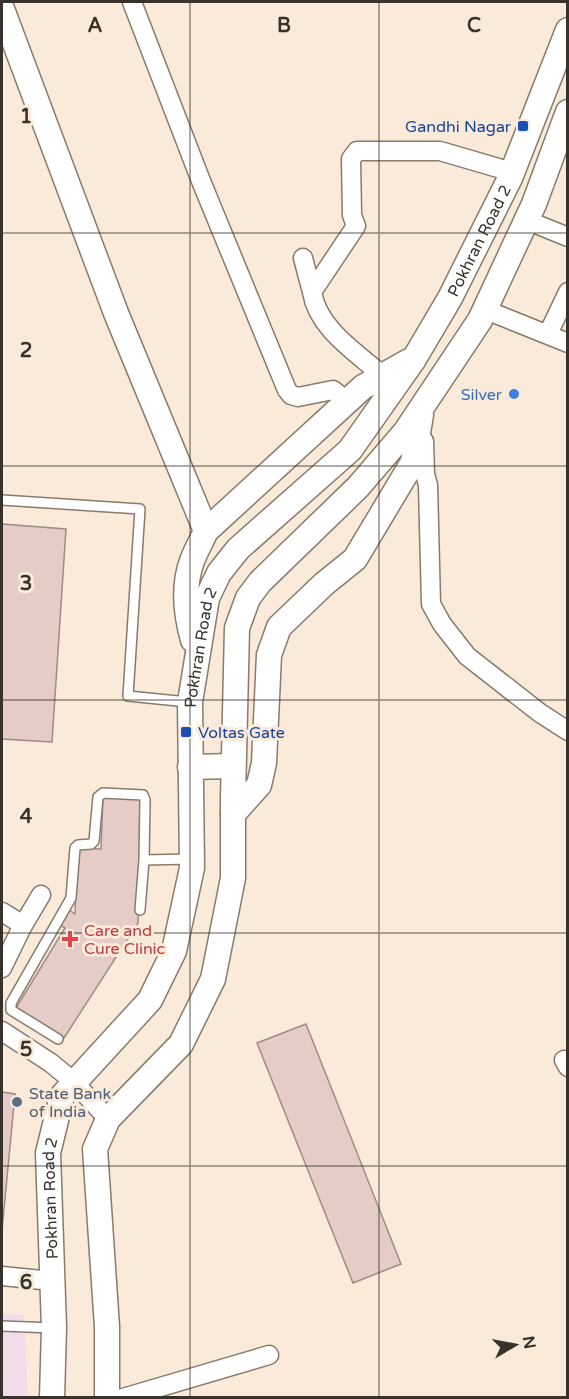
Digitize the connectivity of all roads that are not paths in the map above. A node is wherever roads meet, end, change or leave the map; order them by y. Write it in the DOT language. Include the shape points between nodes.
graph roads {
  1 [pos="132,2"];
  2 [pos="2,9"];
  3 [pos="566,38"];
  4 [pos="567,112"];
  5 [pos="512,172"];
  6 [pos="526,220"];
  7 [pos="567,237"];
  8 [pos="303,258"];
  9 [pos="312,291"];
  10 [pos="567,292"];
  11 [pos="486,310"];
  12 [pos="548,334"];
  13 [pos="567,343"];
  14 [pos="414,359"];
  15 [pos="383,376"];
  16 [pos="347,401"];
  17 [pos="422,407"];
  18 [pos="2,500"];
  19 [pos="206,531"];
  20 [pos="197,655"];
  21 [pos="190,702"];
  22 [pos="567,731"];
  23 [pos="233,766"];
  24 [pos="190,767"];
  25 [pos="233,814"];
  26 [pos="192,859"];
  27 [pos="144,860"];
  28 [pos="41,895"];
  29 [pos="140,910"];
  30 [pos="2,912"];
  31 [pos="23,925"];
  32 [pos="2,969"];
  33 [pos="2,1031"];
  34 [pos="58,1039"];
  35 [pos="74,1082"];
  36 [pos="108,1119"];
  37 [pos="2,1276"];
  38 [pos="52,1281"];
  39 [pos="2,1326"];
  40 [pos="54,1328"];
  41 [pos="269,1355"];
  42 [pos="52,1398"];
  43 [pos="107,1398"];
  44 [pos="123,1398"];
  1 -- 16 [label="street" via="287,390 298,397 333,390"];
  2 -- 19 [label="main road" via="116,313"];
  3 -- 5 [label="main road, Pokhran Road 2"];
  4 -- 6 [label="main road, Pokhran Road 2"];
  5 -- 9 [label="street" via="440,151 357,152 351,159 352,215 356,226"];
  5 -- 14 [label="main road, Pokhran Road 2" via="450,298"];
  6 -- 7 [label="street"];
  6 -- 11 [label="main road, Pokhran Road 2"];
  8 -- 9 [label="street"];
  9 -- 15 [label="street" via="314,306 324,324"];
  10 -- 12 [label="street"];
  11 -- 12 [label="street"];
  11 -- 17 [label="main road, Pokhran Road 2"];
  12 -- 13 [label="street"];
  14 -- 15 [label="main road"];
  14 -- 20 [label="main road, Pokhran Road 2" via="350,450 238,549 219,573 207,598"];
  15 -- 16 [label="main road"];
  16 -- 19 [label="main road"];
  17 -- 22 [label="street" via="431,604 467,656"];
  17 -- 23 [label="main road, Pokhran Road 2" via="358,487 248,598 237,628"];
  17 -- 25 [label="main road" via="413,462 355,560 279,627 269,655 264,763 259,785"];
  18 -- 21 [label="lane" via="140,509 128,696"];
  19 -- 20 [label="main road" via="192,561 187,589 189,627"];
  20 -- 21 [label="main road, Pokhran Road 2"];
  21 -- 24 [label="main road, Pokhran Road 2"];
  23 -- 24 [label="main road"];
  23 -- 25 [label="main road, Pokhran Road 2"];
  24 -- 26 [label="main road, Pokhran Road 2"];
  25 -- 36 [label="main road, Pokhran Road 2" via="233,878 213,979 181,1044"];
  26 -- 27 [label="lane"];
  26 -- 35 [label="main road, Pokhran Road 2" via="174,951 150,1000"];
  27 -- 29 [label="lane"];
  27 -- 34 [label="lane" via="143,795 98,796 94,841 75,848 71,898 11,1003 11,1010"];
  28 -- 31 [label="street"];
  30 -- 31 [label="street"];
  31 -- 32 [label="street"];
  33 -- 35 [label="street"];
  35 -- 36 [label="street"];
  35 -- 38 [label="main road, Pokhran Road 2" via="62,1096 48,1153"];
  36 -- 43 [label="main road, Pokhran Road 2" via="95,1149 107,1327"];
  37 -- 38 [label="street"];
  38 -- 40 [label="main road, Pokhran Road 2"];
  39 -- 40 [label="lane"];
  40 -- 42 [label="main road, Pokhran Road 2"];
  41 -- 44 [label="street"];
}
